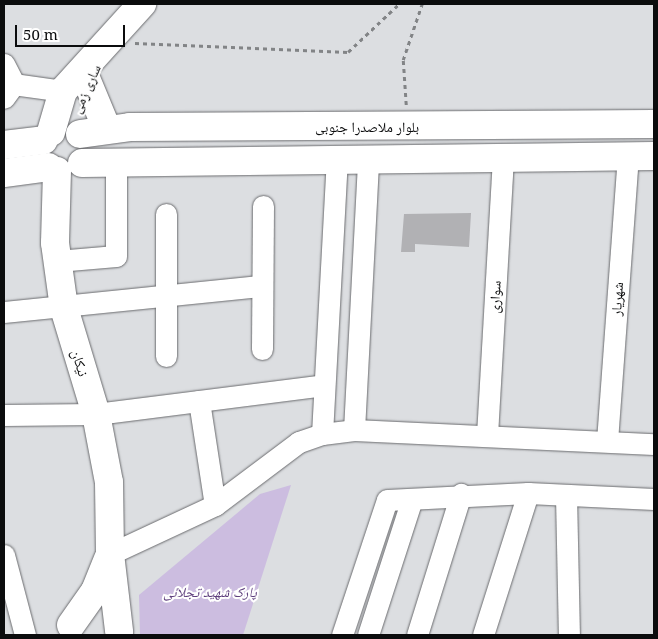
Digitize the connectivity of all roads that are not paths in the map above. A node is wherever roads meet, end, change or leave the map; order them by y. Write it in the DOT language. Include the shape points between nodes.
graph roads {
  1 [pos="142,4"];
  2 [pos="109,42"];
  3 [pos="4,64"];
  4 [pos="87,81"];
  5 [pos="9,91"];
  6 [pos="63,92"];
  7 [pos="654,124"];
  8 [pos="111,129"];
  9 [pos="61,133"];
  10 [pos="4,144"];
  11 [pos="641,157"];
  12 [pos="503,158"];
  13 [pos="116,161"];
  14 [pos="82,163"];
  15 [pos="53,169"];
  16 [pos="336,172"];
  17 [pos="367,172"];
  18 [pos="4,173"];
  19 [pos="263,206"];
  20 [pos="166,214"];
  21 [pos="57,261"];
  22 [pos="262,286"];
  23 [pos="165,297"];
  24 [pos="64,308"];
  25 [pos="4,312"];
  26 [pos="262,349"];
  27 [pos="166,356"];
  28 [pos="324,385"];
  29 [pos="199,401"];
  30 [pos="96,414"];
  31 [pos="4,415"];
  32 [pos="354,430"];
  33 [pos="322,434"];
  34 [pos="487,435"];
  35 [pos="607,441"];
  36 [pos="654,444"];
  37 [pos="528,493"];
  38 [pos="461,494"];
  39 [pos="566,495"];
  40 [pos="412,499"];
  41 [pos="654,500"];
  42 [pos="215,504"];
  43 [pos="110,554"];
  44 [pos="4,555"];
  45 [pos="65,632"];
  46 [pos="120,633"];
  47 [pos="25,635"];
  48 [pos="342,635"];
  49 [pos="368,635"];
  50 [pos="417,635"];
  51 [pos="483,635"];
  52 [pos="569,635"];
  1 -- 2 [label="main road"];
  2 -- 4 [label="main road, ساری زمی"];
  2 -- 6 [label="main road, ساری زمی"];
  3 -- 5 [label="street"];
  4 -- 8 [label="main road"];
  4 -- 9 [label="main road, ساری زمی"];
  5 -- 6 [label="street"];
  6 -- 9 [label="main road, ساری زمی"];
  7 -- 8 [label="main road, بلوار ملاصدرا جنوبی"];
  8 -- 9 [label="main road, بلوار ملاصدرا جنوبی"];
  8 -- 13 [label="main road" via="104,145"];
  9 -- 10 [label="main road, بلوار ملاصدرا جنوبی"];
  9 -- 14 [label="main road" via="87,148"];
  9 -- 15 [label="main road" via="42,150"];
  11 -- 12 [label="main road"];
  11 -- 35 [label="street, شهریار"];
  12 -- 17 [label="main road"];
  12 -- 34 [label="street, سواری"];
  13 -- 14 [label="main road"];
  13 -- 16 [label="main road"];
  13 -- 21 [label="street" via="116,256"];
  14 -- 15 [label="main road" via="71,171"];
  15 -- 18 [label="main road"];
  15 -- 21 [label="main road, نیکان"];
  16 -- 17 [label="main road"];
  16 -- 28 [label="street"];
  17 -- 32 [label="street"];
  19 -- 22 [label="street"];
  20 -- 23 [label="street"];
  21 -- 24 [label="main road, نیکان"];
  22 -- 23 [label="street"];
  22 -- 26 [label="street"];
  23 -- 24 [label="street"];
  23 -- 27 [label="street"];
  24 -- 25 [label="street"];
  24 -- 30 [label="main road, نیکان"];
  28 -- 29 [label="street"];
  28 -- 33 [label="street"];
  29 -- 30 [label="street"];
  29 -- 42 [label="street"];
  30 -- 31 [label="street"];
  30 -- 43 [label="main road, نیکان" via="110,482"];
  32 -- 33 [label="street"];
  32 -- 34 [label="street"];
  33 -- 42 [label="street" via="298,442"];
  34 -- 35 [label="street"];
  35 -- 36 [label="street"];
  37 -- 38 [label="street"];
  37 -- 39 [label="street"];
  37 -- 51 [label="street"];
  38 -- 40 [label="street"];
  38 -- 50 [label="street"];
  39 -- 41 [label="street"];
  39 -- 52 [label="street"];
  40 -- 48 [label="street" via="387,500"];
  40 -- 49 [label="street"];
  42 -- 43 [label="street"];
  43 -- 45 [label="main road" via="95,591"];
  43 -- 46 [label="main road, نیکان"];
  44 -- 47 [label="street"];
  45 -- 46 [label="main road" via="81,620 102,619"];
}
